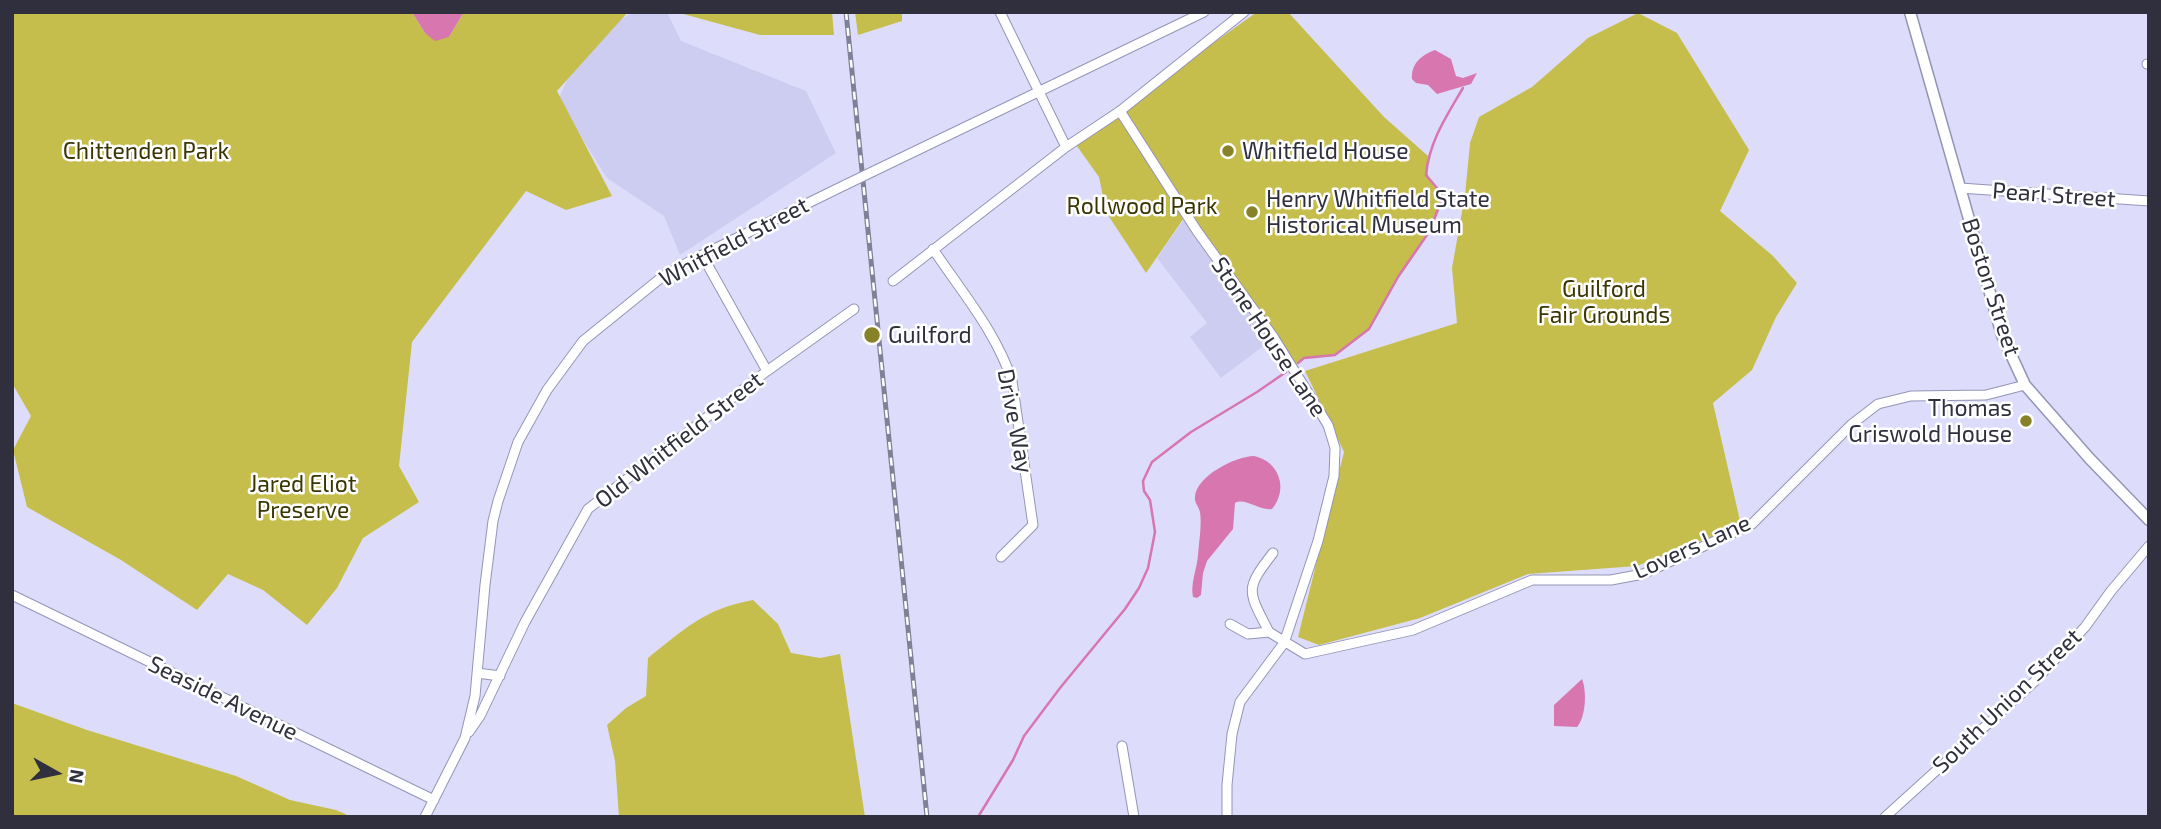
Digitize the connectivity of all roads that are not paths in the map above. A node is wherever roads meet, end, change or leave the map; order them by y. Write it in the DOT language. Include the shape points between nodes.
graph roads {
  1 [pos="1000,12"];
  2 [pos="1204,12"];
  3 [pos="1244,12"];
  4 [pos="1910,12"];
  5 [pos="1038,93"];
  6 [pos="1120,111"];
  7 [pos="1066,147"];
  8 [pos="1960,188"];
  9 [pos="2149,201"];
  10 [pos="933,249"];
  11 [pos="702,256"];
  12 [pos="893,281"];
  13 [pos="854,309"];
  14 [pos="767,371"];
  15 [pos="2025,385"];
  16 [pos="2149,520"];
  17 [pos="2149,546"];
  18 [pos="1273,553"];
  19 [pos="1001,557"];
  20 [pos="12,595"];
  21 [pos="1230,624"];
  22 [pos="1269,632"];
  23 [pos="1284,643"];
  24 [pos="477,673"];
  25 [pos="500,676"];
  26 [pos="465,738"];
  27 [pos="1122,746"];
  28 [pos="434,800"];
  29 [pos="425,817"];
  30 [pos="1133,817"];
  31 [pos="1227,817"];
  32 [pos="1885,817"];
  1 -- 5 [label="street"];
  2 -- 5 [label="street, Whitfield Street"];
  3 -- 6 [label="street"];
  4 -- 8 [label="main road, Boston Street"];
  5 -- 7 [label="street"];
  5 -- 11 [label="street, Whitfield Street, bridge"];
  6 -- 7 [label="street"];
  6 -- 23 [label="street, Stone House Lane" via="1328,425 1335,448 1334,476"];
  7 -- 10 [label="street"];
  8 -- 9 [label="street, Pearl Street"];
  8 -- 15 [label="main road, Boston Street" via="2001,335"];
  10 -- 12 [label="street"];
  10 -- 19 [label="street, Drive Way" via="990,334 1012,381 1032,525"];
  11 -- 14 [label="street"];
  11 -- 24 [label="street, Whitfield Street" via="662,277 583,341 531,416 493,521"];
  13 -- 14 [label="street, Old Whitfield Street"];
  14 -- 25 [label="street, Old Whitfield Street" via="589,509"];
  15 -- 16 [label="main road, Boston Street"];
  15 -- 23 [label="street, Lovers Lane" via="1986,395 1910,396 1878,404 1752,524 1643,574 1611,580 1532,580 1413,630 1305,654"];
  17 -- 32 [label="street, South Union Street" via="2034,682"];
  18 -- 22 [label="street" via="1251,586"];
  20 -- 28 [label="street, Seaside Avenue"];
  21 -- 22 [label="street" via="1248,634"];
  22 -- 23 [label="street"];
  23 -- 31 [label="street, Stone House Lane" via="1240,702 1232,734"];
  24 -- 25 [label="street"];
  24 -- 26 [label="street, Whitfield Street"];
  25 -- 26 [label="street, Old Whitfield Street"];
  26 -- 28 [label="street, Whitfield Street"];
  27 -- 30 [label="street"];
  28 -- 29 [label="street, Whitfield Street"];
}
